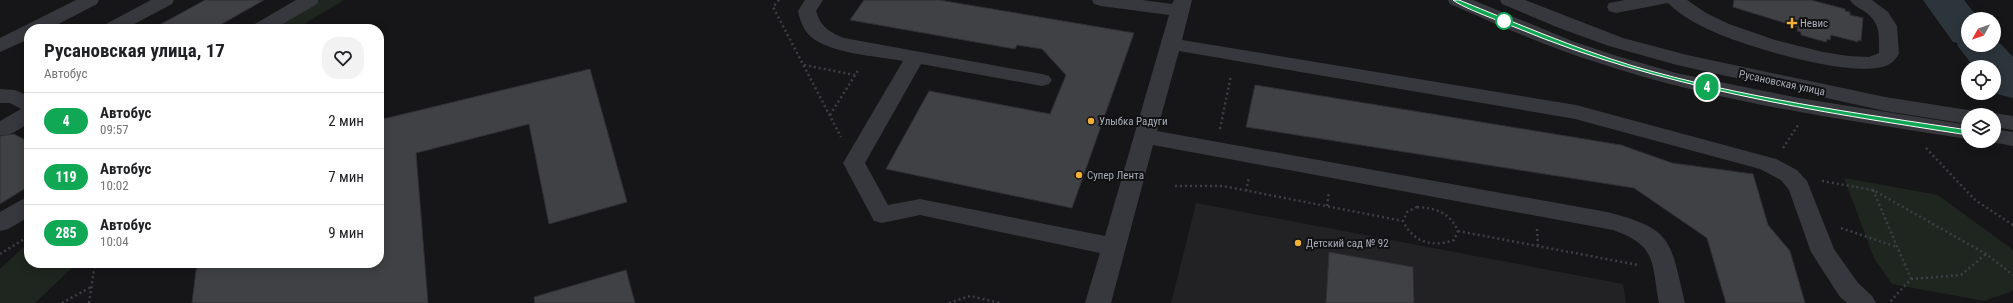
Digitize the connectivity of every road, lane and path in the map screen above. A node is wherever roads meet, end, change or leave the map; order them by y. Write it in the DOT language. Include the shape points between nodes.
graph roads {
  1 [pos="90,0"];
  2 [pos="165,0"];
  3 [pos="310,0"];
  4 [pos="779,0"];
  5 [pos="814,0"];
  6 [pos="1101,0"];
  7 [pos="1457,0"];
  8 [pos="1509,0"];
  9 [pos="1661,0"];
  10 [pos="1675,0"];
  11 [pos="1859,0"];
  12 [pos="1182,6"];
  13 [pos="1616,7"];
  14 [pos="44,24"];
  15 [pos="120,24"];
  16 [pos="269,24"];
  17 [pos="24,34"];
  18 [pos="1172,44"];
  19 [pos="0,46"];
  20 [pos="872,49"];
  21 [pos="1236,54"];
  22 [pos="915,57"];
  23 [pos="804,65"];
  24 [pos="855,75"];
  25 [pos="1042,80"];
  26 [pos="0,96"];
  27 [pos="24,102"];
  28 [pos="830,116"];
  29 [pos="1961,116"];
  30 [pos="24,117"];
  31 [pos="2001,121"];
  32 [pos="1800,122"];
  33 [pos="2013,123"];
  34 [pos="3,128"];
  35 [pos="1961,131"];
  36 [pos="1146,136"];
  37 [pos="2001,137"];
  38 [pos="2013,139"];
  39 [pos="1922,144"];
  40 [pos="1216,149"];
  41 [pos="854,162"];
  42 [pos="1768,164"];
  43 [pos="1789,175"];
  44 [pos="1175,186"];
  45 [pos="1873,190"];
  46 [pos="24,209"];
  47 [pos="1809,214"];
  48 [pos="1403,221"];
  49 [pos="0,223"];
  50 [pos="2013,225"];
  51 [pos="1458,231"];
  52 [pos="24,239"];
  53 [pos="1114,247"];
  54 [pos="1897,247"];
  55 [pos="0,254"];
  56 [pos="1986,254"];
  57 [pos="94,268"];
  58 [pos="1664,270"];
  59 [pos="2013,275"];
  60 [pos="1911,279"];
  61 [pos="91,286"];
  62 [pos="62,303"];
  63 [pos="89,303"];
  64 [pos="949,303"];
  65 [pos="1000,303"];
  66 [pos="1098,303"];
  67 [pos="1672,303"];
  68 [pos="1863,303"];
  69 [pos="1888,303"];
  1 -- 14 [label="street"];
  2 -- 15 [label="street"];
  3 -- 16 [label="street"];
  4 -- 23 [label="path" via="773,7"];
  5 -- 20 [label="street" via="807,11 810,25 821,35 839,43"];
  6 -- 12 [label="street"];
  7 -- 35 [label="street, Русановская улица" via="1557,42 1630,67 1768,101"];
  8 -- 29 [label="street, Русановская улица" via="1616,42 1684,61 1885,104"];
  9 -- 13 [label="street"];
  10 -- 11 [label="street" via="1709,22 1737,35 1831,60 1867,64 1883,60 1889,54 1889,27 1886,19"];
  12 -- 18 [label="street"];
  17 -- 19 [label="street"];
  18 -- 21 [label="street"];
  18 -- 36 [label="street"];
  20 -- 22 [label="street"];
  20 -- 24 [label="path"];
  21 -- 40 [label="path"];
  21 -- 42 [label="street" via="1576,112"];
  22 -- 25 [label="street"];
  22 -- 41 [label="street"];
  23 -- 24 [label="path"];
  23 -- 28 [label="path"];
  24 -- 28 [label="path"];
  26 -- 27 [label="street" via="15,96"];
  28 -- 41 [label="path"];
  30 -- 34 [label="street"];
  31 -- 33 [label="street"];
  32 -- 42 [label="path" via="1785,146 1770,156"];
  36 -- 40 [label="street"];
  36 -- 53 [label="street"];
  37 -- 38 [label="street"];
  39 -- 50 [label="path" via="1975,200"];
  40 -- 58 [label="street" via="1628,225 1649,237 1660,249"];
  41 -- 53 [label="street" via="882,214 920,207"];
  42 -- 43 [label="street"];
  43 -- 45 [label="path"];
  43 -- 47 [label="street" via="1799,187"];
  44 -- 48 [label="path" via="1223,186"];
  45 -- 54 [label="path"];
  45 -- 56 [label="path"];
  46 -- 49 [label="street"];
  47 -- 54 [label="path" via="1852,233"];
  47 -- 68 [label="street" via="1823,252 1850,290"];
  48 -- 51 [label="path" via="1406,230 1416,239 1430,244 1444,244 1454,240"];
  48 -- 51 [label="path" via="1407,212 1417,207 1430,208 1444,213 1454,221"];
  51 -- 58 [label="path"];
  52 -- 55 [label="path"];
  53 -- 66 [label="street"];
  54 -- 60 [label="path"];
  56 -- 59 [label="path"];
  56 -- 60 [label="path" via="1961,275"];
  57 -- 61 [label="path"];
  58 -- 67 [label="street"];
  60 -- 69 [label="path"];
  61 -- 62 [label="path"];
  61 -- 63 [label="path"];
  64 -- 65 [label="path" via="970,296"];
}
